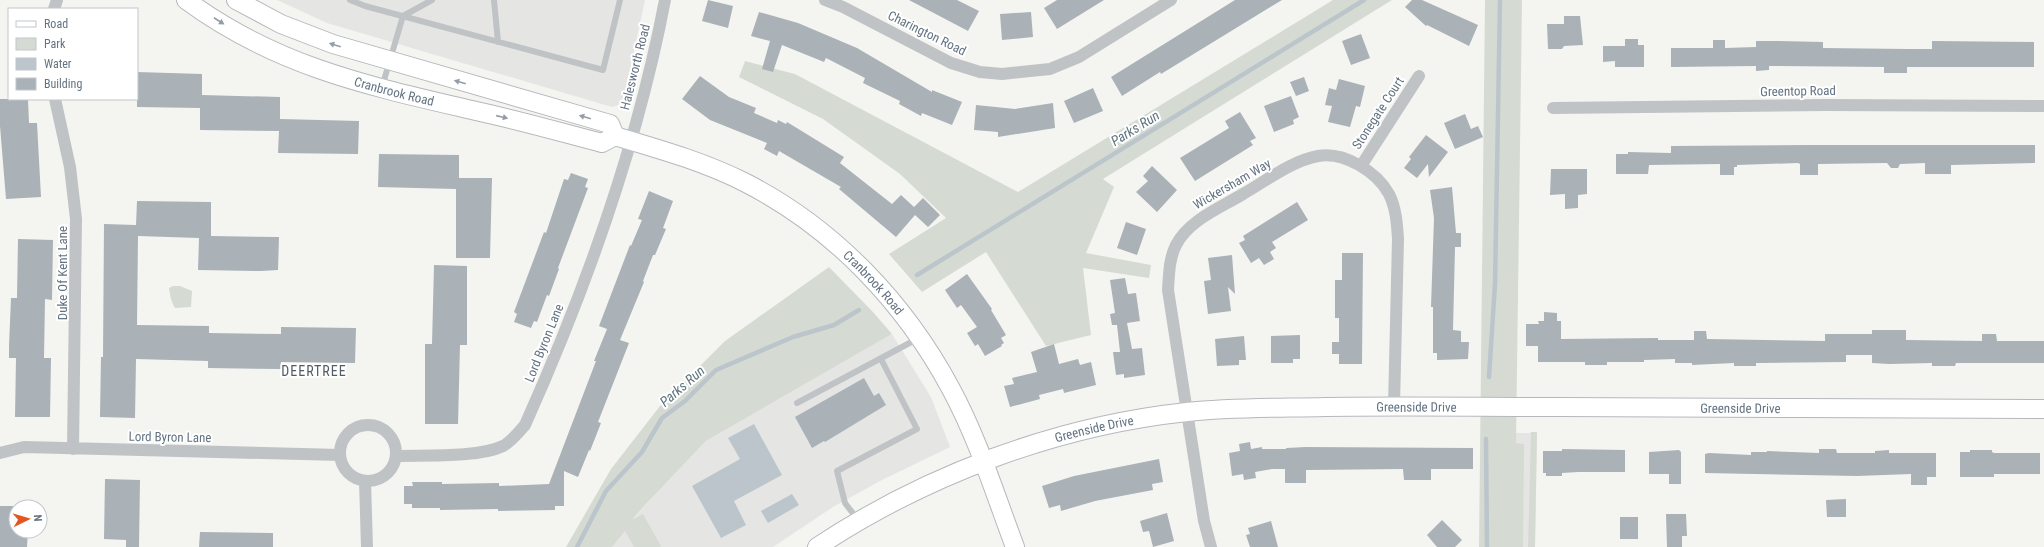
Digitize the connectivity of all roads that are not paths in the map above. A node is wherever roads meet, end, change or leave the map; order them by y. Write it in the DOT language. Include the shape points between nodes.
graph roads {
  1 [pos="186,0"];
  2 [pos="236,0"];
  3 [pos="350,0"];
  4 [pos="432,0"];
  5 [pos="494,0"];
  6 [pos="620,0"];
  7 [pos="665,0"];
  8 [pos="825,0"];
  9 [pos="1171,0"];
  10 [pos="403,16"];
  11 [pos="498,42"];
  12 [pos="390,62"];
  13 [pos="1419,76"];
  14 [pos="382,89"];
  15 [pos="55,100"];
  16 [pos="2044,106"];
  17 [pos="1553,108"];
  18 [pos="623,138"];
  19 [pos="1361,166"];
  20 [pos="921,338"];
  21 [pos="881,359"];
  22 [pos="797,403"];
  23 [pos="1394,406"];
  24 [pos="2044,409"];
  25 [pos="1186,412"];
  26 [pos="73,449"];
  27 [pos="0,453"];
  28 [pos="340,455"];
  29 [pos="396,456"];
  30 [pos="983,462"];
  31 [pos="365,481"];
  32 [pos="859,521"];
  33 [pos="367,547"];
  34 [pos="817,547"];
  35 [pos="1015,547"];
  36 [pos="1211,547"];
  1 -- 14 [label="street, Cranbrook Road, one-way" via="237,33 271,50 334,76"];
  12 -- 2 [label="street, Cranbrook Road, one-way" via="304,34"];
  3 -- 10 [label="lane"];
  4 -- 10 [label="lane"];
  5 -- 11 [label="lane"];
  6 -- 11 [label="lane" via="604,70"];
  7 -- 18 [label="street, Halesworth Road"];
  8 -- 9 [label="street, Charington Road" via="951,62 980,72 1002,74 1050,69 1079,57"];
  10 -- 11 [label="lane"];
  10 -- 12 [label="lane"];
  12 -- 14 [label="lane"];
  18 -- 12 [label="street, Cranbrook Road, one-way" via="610,124"];
  13 -- 19 [label="street, Stonegate Court"];
  14 -- 18 [label="street, Cranbrook Road, one-way" via="513,119 602,143"];
  15 -- 26 [label="street, Duke Of Kent Lane" via="70,167 76,218"];
  16 -- 17 [label="street, Greentop Road" via="1826,104"];
  18 -- 20 [label="street, Cranbrook Road" via="724,173 759,190 798,215 864,270 897,305"];
  18 -- 29 [label="street, Lord Byron Lane" via="622,173 598,241 525,425 503,446 488,450"];
  19 -- 23 [label="street, Wickersham Way" via="1376,178 1389,194 1396,214 1398,239"];
  19 -- 25 [label="street, Wickersham Way" via="1337,157 1325,156 1296,163 1196,222 1176,245 1169,267 1168,290"];
  20 -- 21 [label="lane"];
  20 -- 30 [label="street, Cranbrook Road" via="951,389"];
  21 -- 22 [label="lane"];
  21 -- 32 [label="lane" via="917,429 837,471 845,503"];
  23 -- 24 [label="street, Greenside Drive"];
  23 -- 25 [label="street, Greenside Drive" via="1234,408"];
  25 -- 30 [label="street, Greenside Drive" via="1094,428 1049,439"];
  25 -- 36 [label="street, Wickersham Way" via="1204,521"];
  26 -- 27 [label="street, Lord Byron Lane" via="24,447"];
  26 -- 28 [label="street, Lord Byron Lane"];
  28 -- 29 [label="street" via="342,442 348,432 367,424 378,426 390,434 395,444"];
  28 -- 31 [label="street" via="348,473 356,479"];
  29 -- 31 [label="street" via="395,463 388,473 377,480"];
  30 -- 32 [label="street, Greenside Drive" via="936,481"];
  30 -- 35 [label="street, Cranbrook Road"];
  31 -- 33 [label="street"];
  32 -- 34 [label="street, Greenside Drive"];
}
